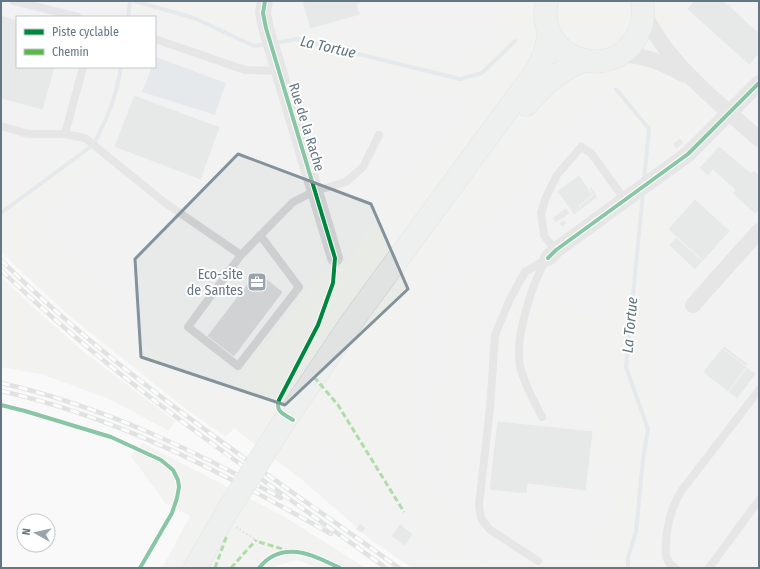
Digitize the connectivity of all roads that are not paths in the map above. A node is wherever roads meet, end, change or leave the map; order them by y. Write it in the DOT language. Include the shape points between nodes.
graph roads {
  1 [pos="14,1"];
  2 [pos="265,1"];
  3 [pos="642,6"];
  4 [pos="544,13"];
  5 [pos="74,16"];
  6 [pos="156,39"];
  7 [pos="619,55"];
  8 [pos="584,60"];
  9 [pos="277,65"];
  10 [pos="83,68"];
  11 [pos="694,80"];
  12 [pos="759,83"];
  13 [pos="730,113"];
  14 [pos="1,126"];
  15 [pos="65,134"];
  16 [pos="379,135"];
  17 [pos="759,139"];
  18 [pos="315,191"];
  19 [pos="447,195"];
  20 [pos="630,197"];
  21 [pos="759,231"];
  22 [pos="260,235"];
  23 [pos="552,254"];
  24 [pos="241,255"];
  25 [pos="335,258"];
  26 [pos="693,305"];
  27 [pos="759,390"];
  28 [pos="542,417"];
  29 [pos="759,500"];
  30 [pos="538,561"];
  31 [pos="195,568"];
  32 [pos="674,568"];
  33 [pos="709,568"];
  1 -- 5 [label="lane"];
  2 -- 9 [label="street, Rue de la Rache" via="263,13"];
  3 -- 7 [label="main road" via="642,24 637,36"];
  3 -- 11 [label="street" via="649,24 661,42"];
  4 -- 8 [label="main road" via="555,42 573,57"];
  4 -- 19 [label="main road" via="545,53 536,71"];
  6 -- 9 [label="lane" via="246,70"];
  7 -- 8 [label="main road" via="602,61"];
  7 -- 11 [label="street" via="650,58"];
  8 -- 19 [label="main road" via="565,69 541,88"];
  9 -- 18 [label="street, Rue de la Rache"];
  10 -- 15 [label="lane"];
  11 -- 13 [label="street"];
  12 -- 13 [label="street"];
  13 -- 17 [label="street"];
  13 -- 20 [label="street" via="692,150"];
  14 -- 15 [label="lane" via="28,134"];
  15 -- 24 [label="lane" via="85,138 164,202"];
  16 -- 18 [label="lane" via="363,167 346,182"];
  18 -- 22 [label="lane" via="293,202"];
  18 -- 25 [label="street, Rue de la Rache"];
  19 -- 31 [label="main road, bridge" via="353,320 280,428 231,518"];
  20 -- 23 [label="street"];
  20 -- 23 [label="lane" via="591,153 581,147 556,175 541,213 544,236"];
  21 -- 26 [label="street"];
  22 -- 24 [label="lane"];
  22 -- 24 [label="lane" via="299,287 238,366 188,326"];
  23 -- 28 [label="lane" via="540,270 530,299 520,336 519,352 525,382"];
  23 -- 30 [label="lane" via="525,272 510,299 496,335 479,505 481,518 489,529"];
  27 -- 32 [label="lane" via="682,490 672,507 665,553"];
  29 -- 33 [label="lane"];
}
